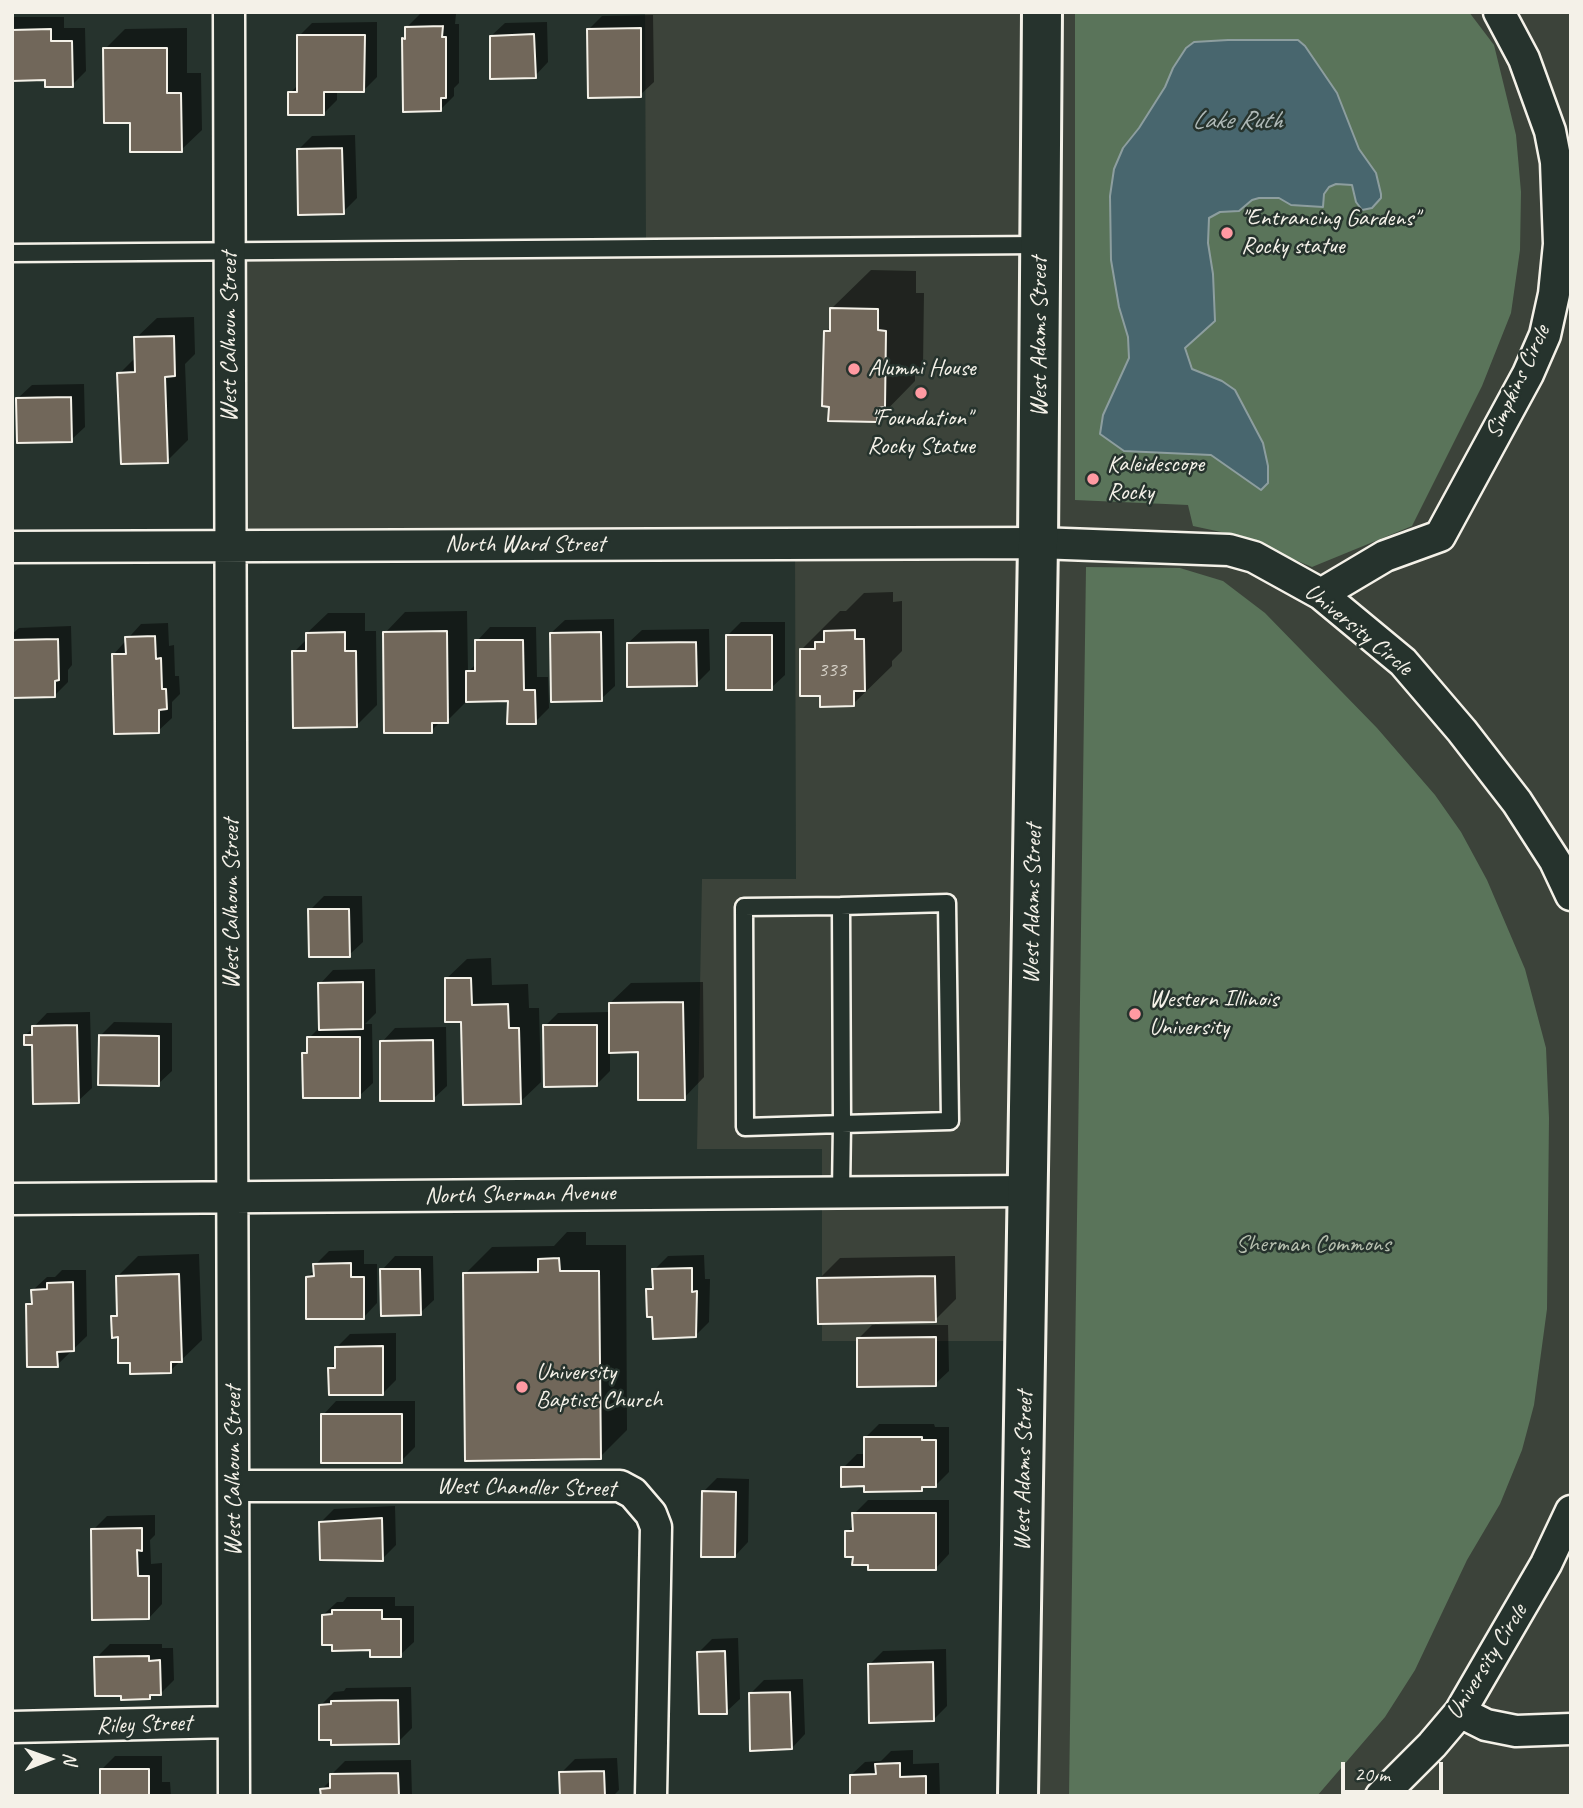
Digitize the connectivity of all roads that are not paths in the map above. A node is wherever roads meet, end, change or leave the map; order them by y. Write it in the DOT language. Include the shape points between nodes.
graph roads {
  1 [pos="229,12"];
  2 [pos="1042,12"];
  3 [pos="1499,12"];
  4 [pos="1041,245"];
  5 [pos="230,251"];
  6 [pos="12,253"];
  7 [pos="1038,543"];
  8 [pos="230,546"];
  9 [pos="12,547"];
  10 [pos="1321,594"];
  11 [pos="1571,895"];
  12 [pos="841,906"];
  13 [pos="842,1124"];
  14 [pos="1028,1191"];
  15 [pos="841,1192"];
  16 [pos="233,1198"];
  17 [pos="12,1199"];
  18 [pos="234,1486"];
  19 [pos="1571,1511"];
  20 [pos="1460,1712"];
  21 [pos="233,1722"];
  22 [pos="12,1727"];
  23 [pos="1571,1728"];
  24 [pos="234,1796"];
  25 [pos="651,1796"];
  26 [pos="1018,1796"];
  27 [pos="1381,1796"];
  1 -- 5 [label="street, West Calhoun Street"];
  2 -- 4 [label="street, West Adams Street"];
  3 -- 10 [label="street, Simpkins Circle" via="1524,59 1556,162 1559,244 1545,335 1440,536 1385,556"];
  4 -- 5 [label="lane"];
  4 -- 7 [label="street, West Adams Street"];
  5 -- 6 [label="lane"];
  5 -- 8 [label="street, West Calhoun Street"];
  7 -- 8 [label="street, North Ward Street"];
  7 -- 10 [label="street, University Circle" via="1229,550 1254,557"];
  7 -- 14 [label="street, West Adams Street"];
  8 -- 9 [label="street, North Ward Street"];
  8 -- 16 [label="street, West Calhoun Street"];
  10 -- 11 [label="street, University Circle" via="1403,662 1462,731 1517,802"];
  12 -- 13 [label="lane"];
  12 -- 13 [label="lane" via="744,906 745,1127"];
  12 -- 13 [label="lane" via="947,903 950,1121"];
  13 -- 15 [label="lane"];
  14 -- 15 [label="street, North Sherman Avenue"];
  14 -- 26 [label="street, West Adams Street"];
  15 -- 16 [label="street, North Sherman Avenue"];
  16 -- 17 [label="street, North Sherman Avenue"];
  16 -- 18 [label="street, West Calhoun Street"];
  18 -- 21 [label="street, West Calhoun Street"];
  18 -- 25 [label="street, West Chandler Street" via="620,1486 633,1493 656,1527"];
  19 -- 20 [label="street, University Circle"];
  20 -- 23 [label="street" via="1486,1725 1516,1731"];
  20 -- 27 [label="street, University Circle"];
  21 -- 22 [label="street, Riley Street"];
  21 -- 24 [label="street, West Calhoun Street"];
}
